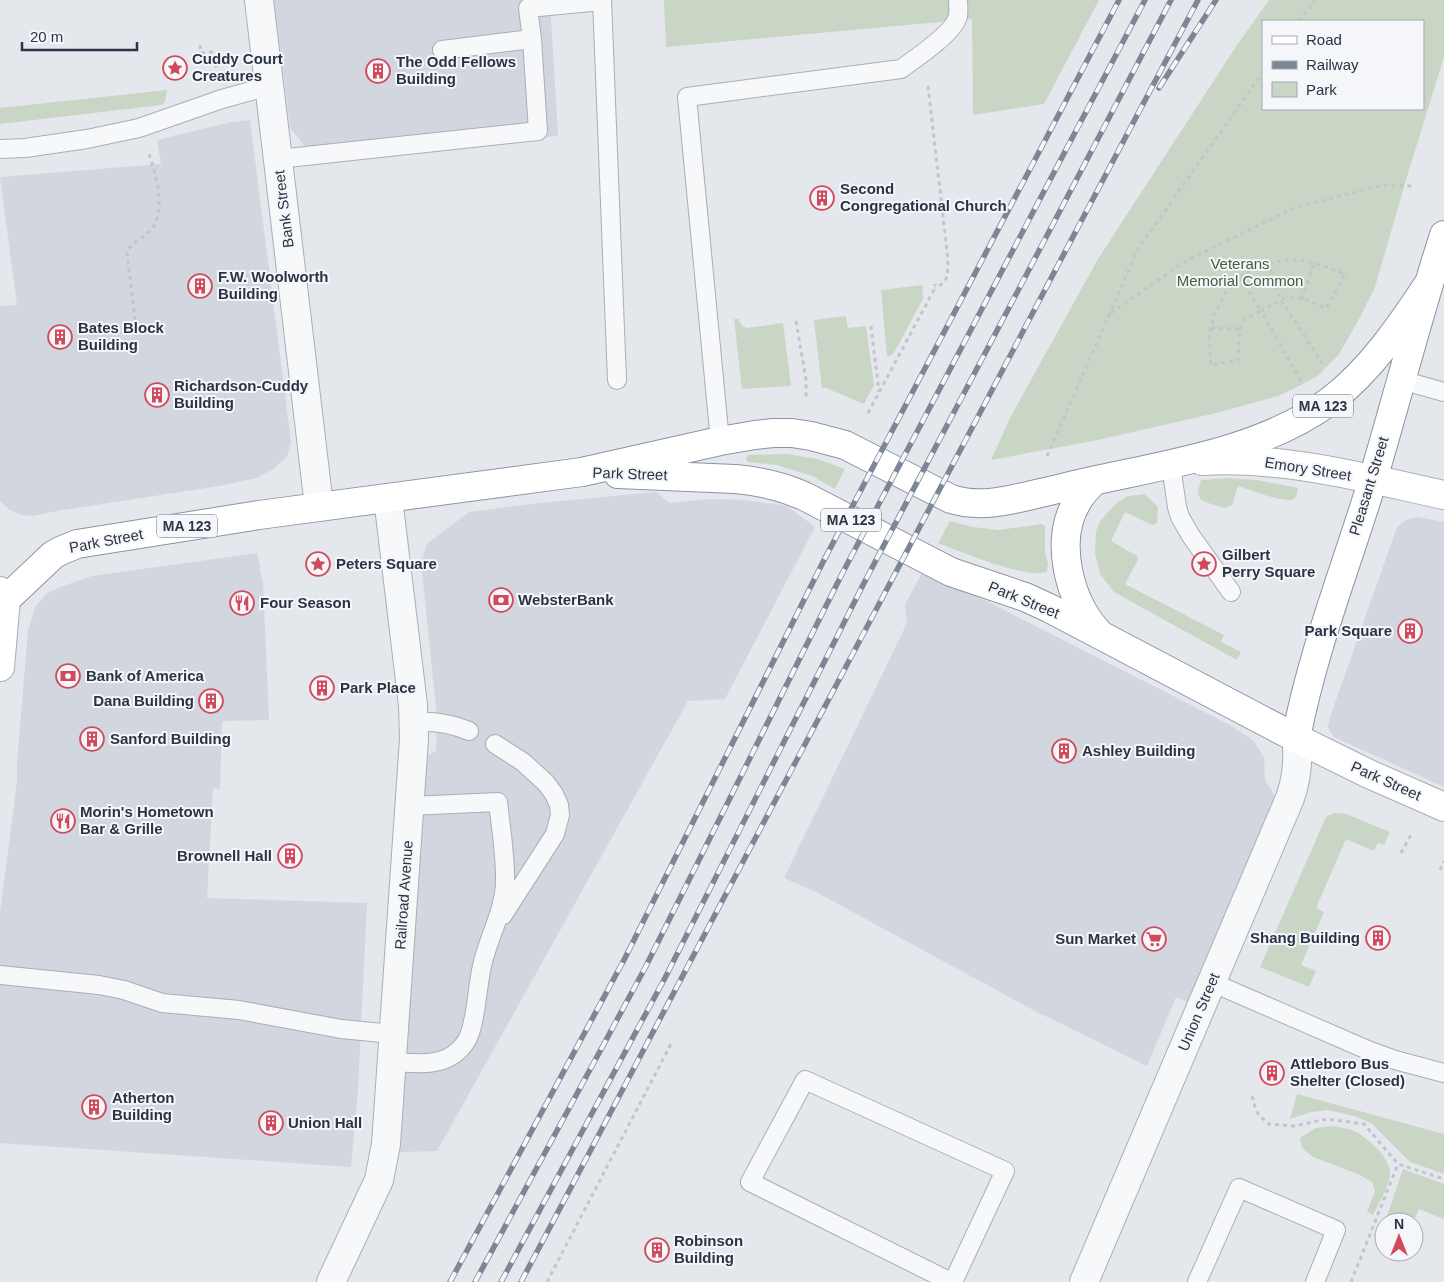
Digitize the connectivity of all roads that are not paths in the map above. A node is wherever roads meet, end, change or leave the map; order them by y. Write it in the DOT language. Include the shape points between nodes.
graph roads {
  1 [pos="259,0"];
  2 [pos="602,0"];
  3 [pos="958,0"];
  4 [pos="532,39"];
  5 [pos="442,50"];
  6 [pos="269,86"];
  7 [pos="0,149"];
  8 [pos="278,159"];
  9 [pos="1444,236"];
  10 [pos="1429,283"];
  11 [pos="617,380"];
  12 [pos="1401,380"];
  13 [pos="1444,392"];
  14 [pos="720,441"];
  15 [pos="1171,465"];
  16 [pos="582,472"];
  17 [pos="1373,480"];
  18 [pos="1094,481"];
  19 [pos="1444,496"];
  20 [pos="388,498"];
  21 [pos="319,506"];
  22 [pos="1231,592"];
  23 [pos="2,599"];
  24 [pos="1102,637"];
  25 [pos="0,668"];
  26 [pos="414,722"];
  27 [pos="468,731"];
  28 [pos="1296,738"];
  29 [pos="495,744"];
  30 [pos="410,806"];
  31 [pos="1444,807"];
  32 [pos="494,928"];
  33 [pos="0,975"];
  34 [pos="1212,982"];
  35 [pos="393,1034"];
  36 [pos="392,1062"];
  37 [pos="1444,1073"];
  38 [pos="1087,1281"];
  39 [pos="331,1282"];
  40 [pos="952,1282"];
  41 [pos="1197,1282"];
  42 [pos="1315,1282"];
  1 -- 6 [label="street, Bank Street"];
  2 -- 4 [label="lane" via="528,8"];
  2 -- 11 [label="lane"];
  3 -- 14 [label="lane" via="958,17 954,26 901,69 687,97"];
  4 -- 5 [label="lane"];
  4 -- 8 [label="lane" via="538,131"];
  6 -- 7 [label="lane" via="139,128 87,139"];
  6 -- 8 [label="street, Bank Street"];
  8 -- 21 [label="street, Bank Street"];
  9 -- 10 [label="main road, Pleasant Street / MA 123"];
  10 -- 12 [label="main road, Pleasant Street / MA 123"];
  10 -- 15 [label="main road, MA 123" via="1380,351 1330,401 1282,429 1232,448"];
  12 -- 13 [label="lane"];
  12 -- 17 [label="main road, Pleasant Street / MA 123"];
  14 -- 16 [label="main road, Park Street / MA 123"];
  14 -- 18 [label="main road, Park Street / MA 123" via="772,433 830,440 964,503 1008,501"];
  15 -- 17 [label="main road, Emory Street" via="1200,461 1263,461"];
  15 -- 18 [label="main road, Park Street / MA 123"];
  15 -- 22 [label="lane" via="1180,517"];
  16 -- 20 [label="main road, Park Street / MA 123"];
  16 -- 24 [label="main road, Park Street / MA 123" via="735,479 786,488 951,572 1049,608"];
  17 -- 19 [label="main road, Emory Street"];
  17 -- 28 [label="main road, Pleasant Street / MA 123" via="1311,672"];
  18 -- 24 [label="main road" via="1076,502 1066,543 1072,590"];
  20 -- 21 [label="main road, Park Street / MA 123"];
  20 -- 26 [label="street, Railroad Avenue"];
  21 -- 23 [label="main road, Park Street / MA 123" via="77,544 53,555"];
  23 -- 25 [label="main road"];
  24 -- 28 [label="main road, Park Street / MA 123"];
  26 -- 27 [label="lane" via="442,722"];
  26 -- 30 [label="street, Railroad Avenue"];
  28 -- 31 [label="main road, Park Street"];
  28 -- 34 [label="street, Union Street" via="1298,762 1290,798"];
  29 -- 32 [label="lane" via="523,762 546,783 554,794 560,816 555,834"];
  30 -- 32 [label="lane" via="498,802 505,880 503,900"];
  30 -- 35 [label="street, Railroad Avenue"];
  32 -- 36 [label="lane" via="482,964 470,1034 460,1050 434,1063"];
  33 -- 35 [label="lane" via="105,986 162,1003 239,1010 341,1029"];
  34 -- 37 [label="lane" via="1370,1051"];
  34 -- 38 [label="street, Union Street"];
  35 -- 36 [label="street, Railroad Avenue"];
  36 -- 39 [label="street, Railroad Avenue" via="386,1144 379,1180"];
  40 -- 40 [label="lane" via="750,1182 805,1080 1005,1171"];
  41 -- 42 [label="lane" via="1239,1188 1336,1230"];
}
